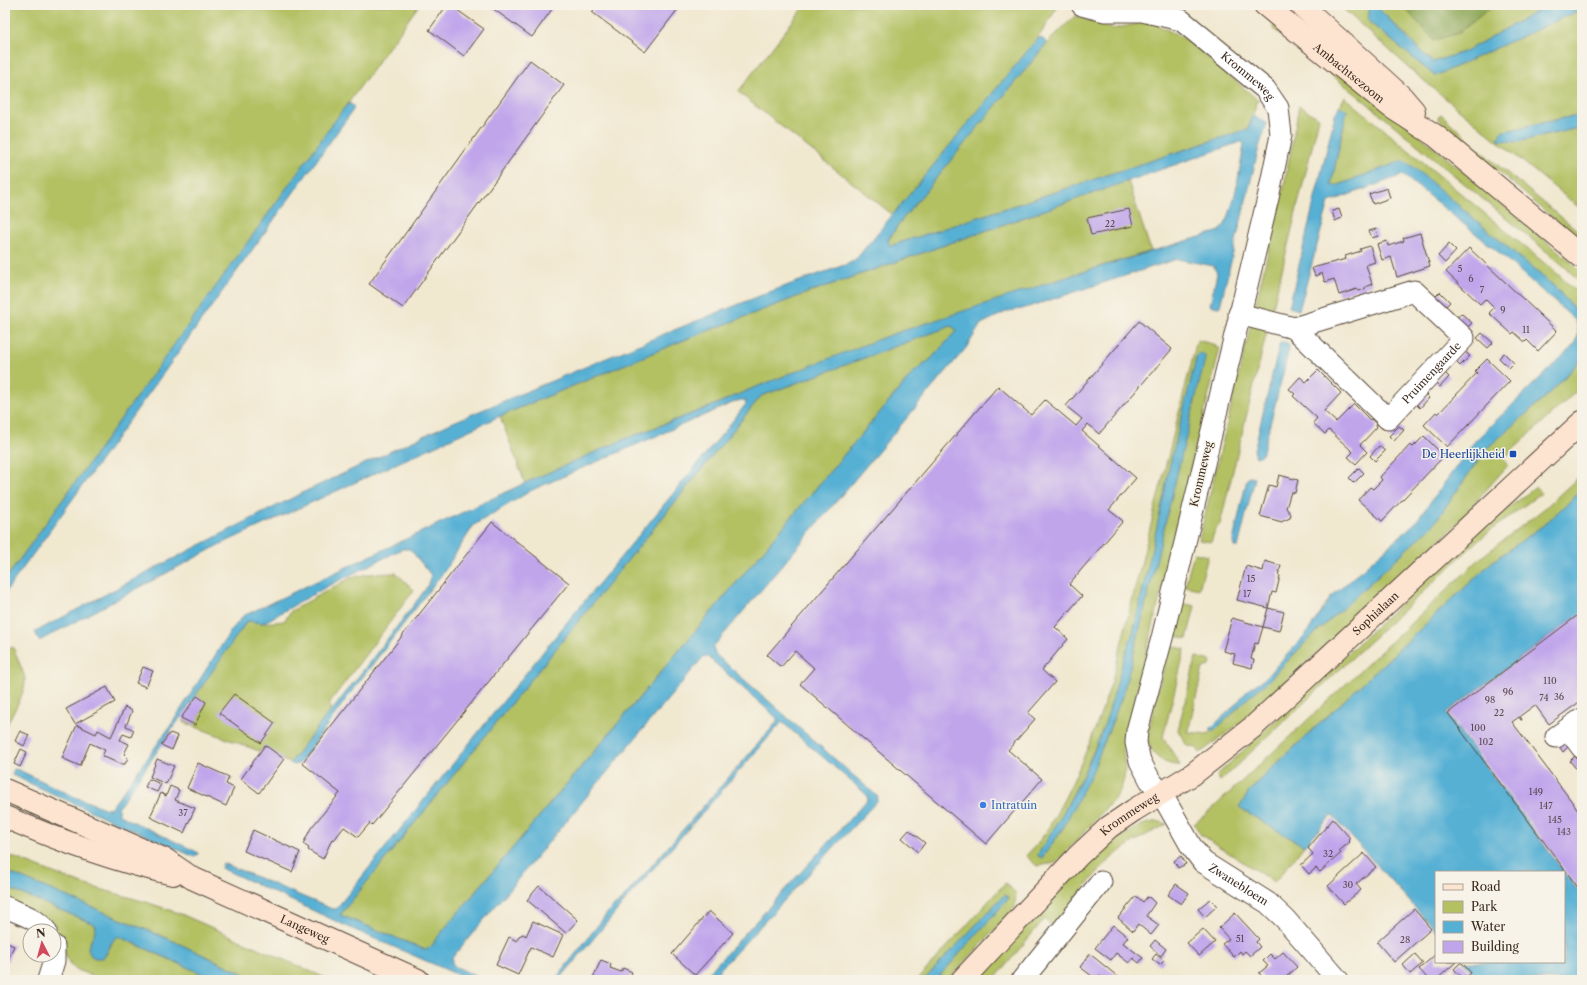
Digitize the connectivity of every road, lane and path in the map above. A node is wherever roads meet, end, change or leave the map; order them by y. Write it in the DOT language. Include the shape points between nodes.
graph roads {
  1 [pos="1082,5"];
  2 [pos="1265,5"];
  3 [pos="1301,5"];
  4 [pos="1436,136"];
  5 [pos="1582,257"];
  6 [pos="1240,314"];
  7 [pos="1294,328"];
  8 [pos="1582,422"];
  9 [pos="1569,728"];
  10 [pos="1582,748"];
  11 [pos="5,790"];
  12 [pos="1161,793"];
  13 [pos="5,817"];
  14 [pos="192,878"];
  15 [pos="1101,882"];
  16 [pos="5,907"];
  17 [pos="38,923"];
  18 [pos="53,963"];
  19 [pos="1327,976"];
  20 [pos="48,980"];
  21 [pos="418,980"];
  22 [pos="962,980"];
  23 [pos="1022,980"];
  1 -- 6 [label="street, Krommeweg" via="1105,11 1142,11 1181,20 1266,89 1278,108 1282,135"];
  2 -- 4 [label="street, Ambachtsezoom" via="1391,107"];
  3 -- 4 [label="street, Ambachtsezoom" via="1402,97"];
  4 -- 5 [label="street, Ambachtsezoom"];
  6 -- 7 [label="street, Pruimengaarde"];
  6 -- 12 [label="street, Krommeweg" via="1138,731 1136,744 1140,761 1150,780"];
  7 -- 7 [label="street, Pruimengaarde" via="1388,419 1464,338 1414,291"];
  8 -- 12 [label="street, Sophialaan" via="1253,727 1193,774"];
  9 -- 10 [label="street"];
  11 -- 14 [label="street, Langeweg" via="166,860"];
  12 -- 19 [label="street, Zwanebloem" via="1203,862 1268,903 1285,919"];
  12 -- 22 [label="street, Krommeweg" via="1109,828 1078,856"];
  13 -- 14 [label="street, Langeweg" via="93,852"];
  14 -- 21 [label="street, Langeweg"];
  15 -- 23 [label="street"];
  16 -- 17 [label="street"];
  18 -- 20 [label="street"];
}
